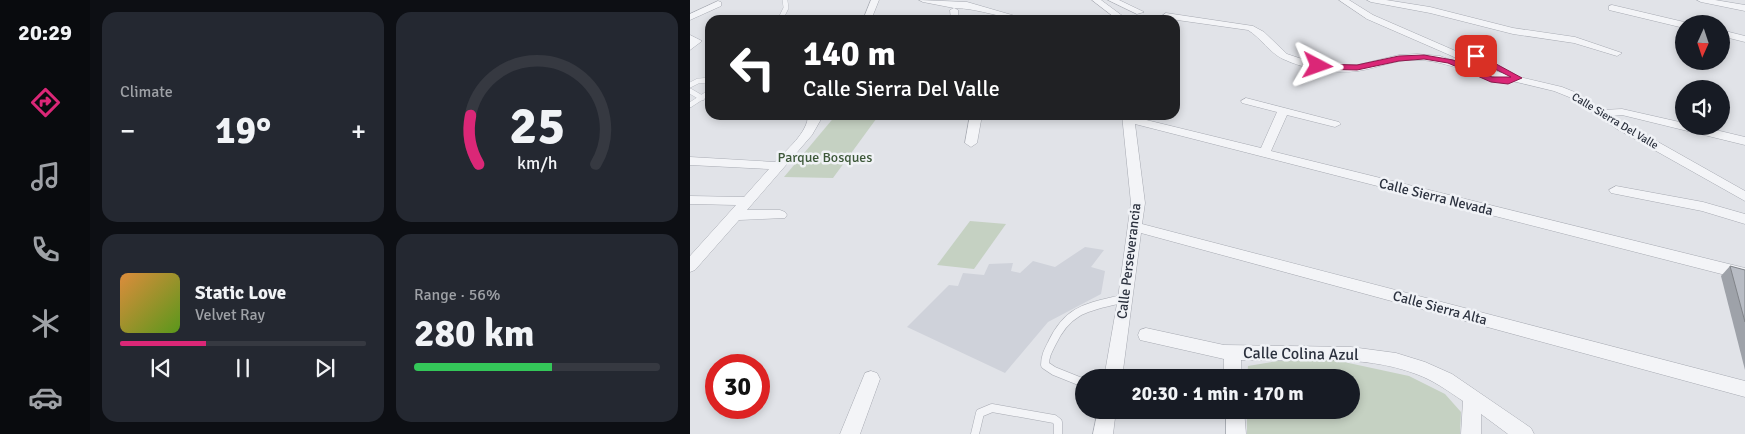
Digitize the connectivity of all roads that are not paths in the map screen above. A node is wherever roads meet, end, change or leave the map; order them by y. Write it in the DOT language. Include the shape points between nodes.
graph roads {
  1 [pos="785,0"];
  2 [pos="875,0"];
  3 [pos="923,0"];
  4 [pos="1096,0"];
  5 [pos="1343,0"];
  6 [pos="1355,0"];
  7 [pos="1371,0"];
  8 [pos="1701,0"];
  9 [pos="1116,1"];
  10 [pos="718,4"];
  11 [pos="1612,8"];
  12 [pos="1745,8"];
  13 [pos="954,10"];
  14 [pos="1140,12"];
  15 [pos="782,15"];
  16 [pos="869,15"];
  17 [pos="954,15"];
  18 [pos="1005,15"];
  19 [pos="1117,15"];
  20 [pos="690,17"];
  21 [pos="1180,18"];
  22 [pos="1675,23"];
  23 [pos="1730,36"];
  24 [pos="690,38"];
  25 [pos="1745,39"];
  26 [pos="690,47"];
  27 [pos="1617,53"];
  28 [pos="1515,79"];
  29 [pos="705,81"];
  30 [pos="690,85"];
  31 [pos="690,91"];
  32 [pos="705,96"];
  33 [pos="702,98"];
  34 [pos="1246,101"];
  35 [pos="690,105"];
  36 [pos="1284,110"];
  37 [pos="1605,112"];
  38 [pos="813,120"];
  39 [pos="976,120"];
  40 [pos="1128,120"];
  41 [pos="1139,120"];
  42 [pos="1335,124"];
  43 [pos="1675,124"];
  44 [pos="1723,135"];
  45 [pos="1745,140"];
  46 [pos="971,143"];
  47 [pos="1264,154"];
  48 [pos="690,161"];
  49 [pos="777,166"];
  50 [pos="1745,187"];
  51 [pos="1616,190"];
  52 [pos="1745,197"];
  53 [pos="690,200"];
  54 [pos="747,201"];
  55 [pos="735,215"];
  56 [pos="780,215"];
  57 [pos="1745,219"];
  58 [pos="1136,227"];
  59 [pos="697,250"];
  60 [pos="690,266"];
  61 [pos="1745,274"];
  62 [pos="1126,298"];
  63 [pos="1146,335"];
  64 [pos="1232,352"];
  65 [pos="1114,369"];
  66 [pos="1233,369"];
  67 [pos="870,379"];
  68 [pos="1075,380"];
  69 [pos="1745,389"];
  70 [pos="1472,398"];
  71 [pos="1106,419"];
  72 [pos="1235,419"];
  73 [pos="850,434"];
  74 [pos="975,434"];
  75 [pos="1058,434"];
  76 [pos="1103,434"];
  77 [pos="1236,434"];
  78 [pos="1472,434"];
  79 [pos="1524,434"];
  1 -- 15 [label="lane"];
  2 -- 16 [label="street"];
  3 -- 18 [label="street" via="966,5"];
  4 -- 19 [label="street"];
  5 -- 28 [label="street, Calle Sierra Del Valle" via="1370,17 1495,74"];
  6 -- 28 [label="street, Calle Sierra Del Valle" via="1375,12 1466,51"];
  7 -- 27 [label="street" via="1430,10 1513,31 1575,40"];
  8 -- 12 [label="street"];
  9 -- 14 [label="street"];
  10 -- 20 [label="street"];
  11 -- 22 [label="street"];
  13 -- 17 [label="street"];
  21 -- 28 [label="street" via="1250,28 1284,56 1312,65 1357,68 1407,57 1432,58 1459,64 1491,79"];
  23 -- 25 [label="street"];
  24 -- 26 [label="street" via="697,41"];
  28 -- 37 [label="street, Calle Sierra Del Valle" via="1558,89"];
  29 -- 30 [label="lane"];
  31 -- 33 [label="lane"];
  32 -- 33 [label="lane"];
  33 -- 35 [label="lane"];
  34 -- 36 [label="street"];
  36 -- 42 [label="street"];
  36 -- 47 [label="street"];
  37 -- 43 [label="street" via="1622,112"];
  37 -- 50 [label="street, Calle Sierra Del Valle"];
  37 -- 52 [label="street, Calle Sierra Del Valle"];
  38 -- 49 [label="street" via="812,127"];
  39 -- 46 [label="street"];
  40 -- 58 [label="street, Calle Perseverancia" via="1138,202"];
  41 -- 47 [label="street, Calle Sierra Nevada"];
  44 -- 45 [label="street"];
  47 -- 61 [label="street, Calle Sierra Nevada"];
  48 -- 49 [label="street"];
  49 -- 54 [label="street"];
  51 -- 57 [label="street"];
  53 -- 54 [label="street"];
  54 -- 55 [label="street"];
  55 -- 56 [label="street"];
  55 -- 59 [label="street"];
  58 -- 62 [label="street, Calle Perseverancia"];
  58 -- 69 [label="street, Calle Sierra Alta"];
  59 -- 60 [label="street"];
  62 -- 65 [label="street, Calle Perseverancia"];
  62 -- 68 [label="lane" via="1075,313 1059,328 1044,365"];
  63 -- 64 [label="street"];
  64 -- 66 [label="street, Calle Colina Azul"];
  64 -- 70 [label="street, Calle Colina Azul" via="1331,352 1397,360 1420,368"];
  67 -- 73 [label="street"];
  70 -- 78 [label="street"];
  70 -- 79 [label="street, Calle Colina Azul"];
  71 -- 76 [label="street"];
  72 -- 77 [label="street"];
  74 -- 75 [label="lane" via="980,413 992,408 1054,419 1058,422"];
}
